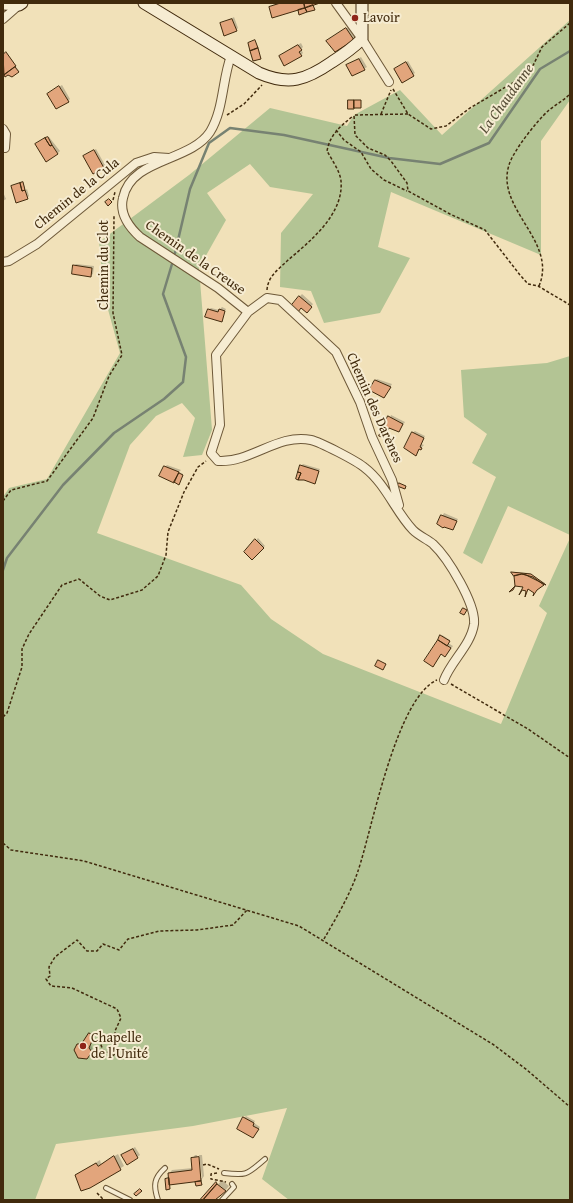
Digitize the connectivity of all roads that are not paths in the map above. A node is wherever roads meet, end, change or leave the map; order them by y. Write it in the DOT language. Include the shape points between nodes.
graph roads {
  1 [pos="144,3"];
  2 [pos="336,3"];
  3 [pos="362,3"];
  4 [pos="3,4"];
  5 [pos="21,4"];
  6 [pos="3,19"];
  7 [pos="362,39"];
  8 [pos="230,56"];
  9 [pos="390,85"];
  10 [pos="3,129"];
  11 [pos="5,148"];
  12 [pos="170,158"];
  13 [pos="3,262"];
  14 [pos="248,312"];
  15 [pos="402,513"];
  16 [pos="444,680"];
  17 [pos="265,1159"];
  18 [pos="165,1168"];
  19 [pos="224,1172"];
  20 [pos="232,1184"];
  21 [pos="106,1188"];
  22 [pos="130,1200"];
  23 [pos="158,1200"];
  24 [pos="222,1200"];
  1 -- 8 [label="street"];
  2 -- 7 [label="street"];
  3 -- 7 [label="street"];
  4 -- 5 [label="street"];
  5 -- 6 [label="street"];
  7 -- 8 [label="street" via="353,49 312,75 294,80 271,78"];
  7 -- 9 [label="street"];
  8 -- 12 [label="street, Chemin de la Creuse" via="214,124 204,139"];
  10 -- 11 [label="street" via="6,134"];
  12 -- 13 [label="street, Chemin de la Cula" via="154,156 136,163 36,244"];
  12 -- 14 [label="street, Chemin de la Creuse" via="136,176 126,187 122,202 125,219 140,237 218,288"];
  14 -- 15 [label="street, Chemin des Darènes" via="267,298 280,300 336,352 392,480"];
  14 -- 15 [label="street, Chemin de la Creuse" via="216,355 220,425 211,454 218,461 231,462 292,438 312,440 365,468"];
  15 -- 16 [label="street" via="413,530 434,545 452,569 471,605 474,624 469,639"];
  17 -- 19 [label="lane" via="242,1175"];
  18 -- 23 [label="lane" via="157,1175 154,1183"];
  20 -- 24 [label="lane" via="234,1187"];
  21 -- 22 [label="lane"];
}
